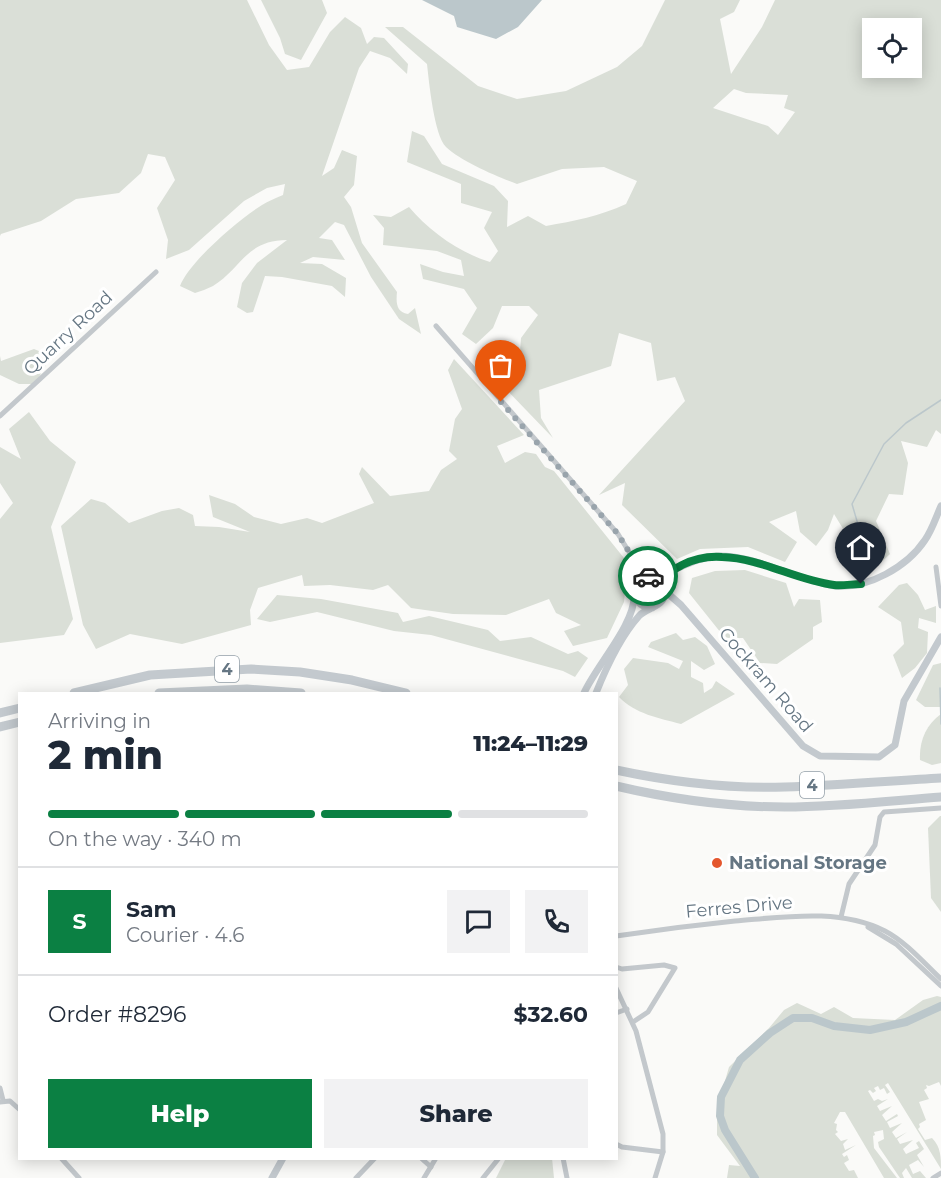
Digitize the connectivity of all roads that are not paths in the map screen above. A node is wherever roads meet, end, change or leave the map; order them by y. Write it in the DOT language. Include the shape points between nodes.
graph roads {
  1 [pos="156,272"];
  2 [pos="436,326"];
  3 [pos="0,416"];
  4 [pos="941,506"];
  5 [pos="637,565"];
  6 [pos="936,567"];
  7 [pos="669,573"];
  8 [pos="651,577"];
  9 [pos="638,582"];
  10 [pos="665,590"];
  11 [pos="634,594"];
  12 [pos="660,603"];
  13 [pos="681,605"];
  14 [pos="941,606"];
  15 [pos="652,608"];
  16 [pos="941,637"];
  17 [pos="78,692"];
  18 [pos="181,692"];
  19 [pos="288,692"];
  20 [pos="402,692"];
  21 [pos="585,692"];
  22 [pos="596,692"];
  23 [pos="18,708"];
  24 [pos="0,713"];
  25 [pos="18,722"];
  26 [pos="0,727"];
  27 [pos="618,770"];
  28 [pos="941,778"];
  29 [pos="618,786"];
  30 [pos="941,797"];
  31 [pos="941,808"];
  32 [pos="841,917"];
  33 [pos="618,936"];
  34 [pos="916,959"];
  35 [pos="619,968"];
  36 [pos="941,979"];
  37 [pos="941,986"];
  38 [pos="618,989"];
  39 [pos="627,1009"];
  40 [pos="618,1012"];
  41 [pos="633,1022"];
  42 [pos="0,1088"];
  43 [pos="2,1101"];
  44 [pos="18,1108"];
  45 [pos="618,1145"];
  46 [pos="663,1152"];
  47 [pos="63,1160"];
  48 [pos="282,1160"];
  49 [pos="373,1160"];
  50 [pos="423,1160"];
  51 [pos="435,1160"];
  52 [pos="497,1160"];
  53 [pos="563,1160"];
  54 [pos="431,1167"];
  55 [pos="941,1173"];
  56 [pos="79,1178"];
  57 [pos="272,1178"];
  58 [pos="356,1178"];
  59 [pos="424,1178"];
  60 [pos="483,1178"];
  61 [pos="567,1178"];
  62 [pos="655,1178"];
  63 [pos="933,1178"];
  1 -- 3 [label="street, Quarry Road"];
  2 -- 5 [label="street" via="618,534"];
  4 -- 7 [label="main road" via="925,540 911,556 896,568 861,584 835,586 737,557 701,558"];
  5 -- 8 [label="street"];
  5 -- 9 [label="street"];
  6 -- 14 [label="street"];
  7 -- 8 [label="main road"];
  7 -- 10 [label="main road"];
  8 -- 9 [label="main road"];
  8 -- 10 [label="main road" via="663,583"];
  9 -- 11 [label="main road"];
  10 -- 12 [label="main road"];
  10 -- 13 [label="main road, Cockram Road"];
  11 -- 15 [label="main road" via="642,606"];
  11 -- 21 [label="main road" via="634,606 624,627"];
  12 -- 13 [label="main road"];
  12 -- 15 [label="main road"];
  13 -- 16 [label="main road, Cockram Road" via="803,746 820,756 879,756 895,745 904,700"];
  15 -- 22 [label="main road" via="640,614 606,668"];
  17 -- 20 [label="highway, 4" via="150,675 241,669 300,672"];
  18 -- 19 [label="highway, 4"];
  23 -- 24 [label="highway"];
  25 -- 26 [label="highway"];
  27 -- 28 [label="highway, 4" via="684,783 756,787"];
  29 -- 30 [label="highway, 4" via="745,806"];
  31 -- 32 [label="street" via="884,812 875,845 849,884"];
  32 -- 33 [label="street, Ferres Drive" via="756,920"];
  32 -- 34 [label="street, Ferres Drive" via="864,924"];
  34 -- 36 [label="street, Ferres Drive"];
  34 -- 37 [label="street, Ferres Drive"];
  35 -- 41 [label="street" via="675,968 648,1012"];
  38 -- 39 [label="street"];
  39 -- 40 [label="street"];
  39 -- 41 [label="street"];
  41 -- 46 [label="street" via="662,1129"];
  42 -- 43 [label="street"];
  43 -- 44 [label="street"];
  45 -- 46 [label="street"];
  46 -- 62 [label="street"];
  47 -- 56 [label="street"];
  48 -- 57 [label="main road"];
  49 -- 58 [label="street"];
  50 -- 54 [label="street"];
  51 -- 54 [label="street"];
  52 -- 60 [label="street"];
  53 -- 61 [label="street"];
  54 -- 59 [label="street"];
  55 -- 63 [label="street"];
}
